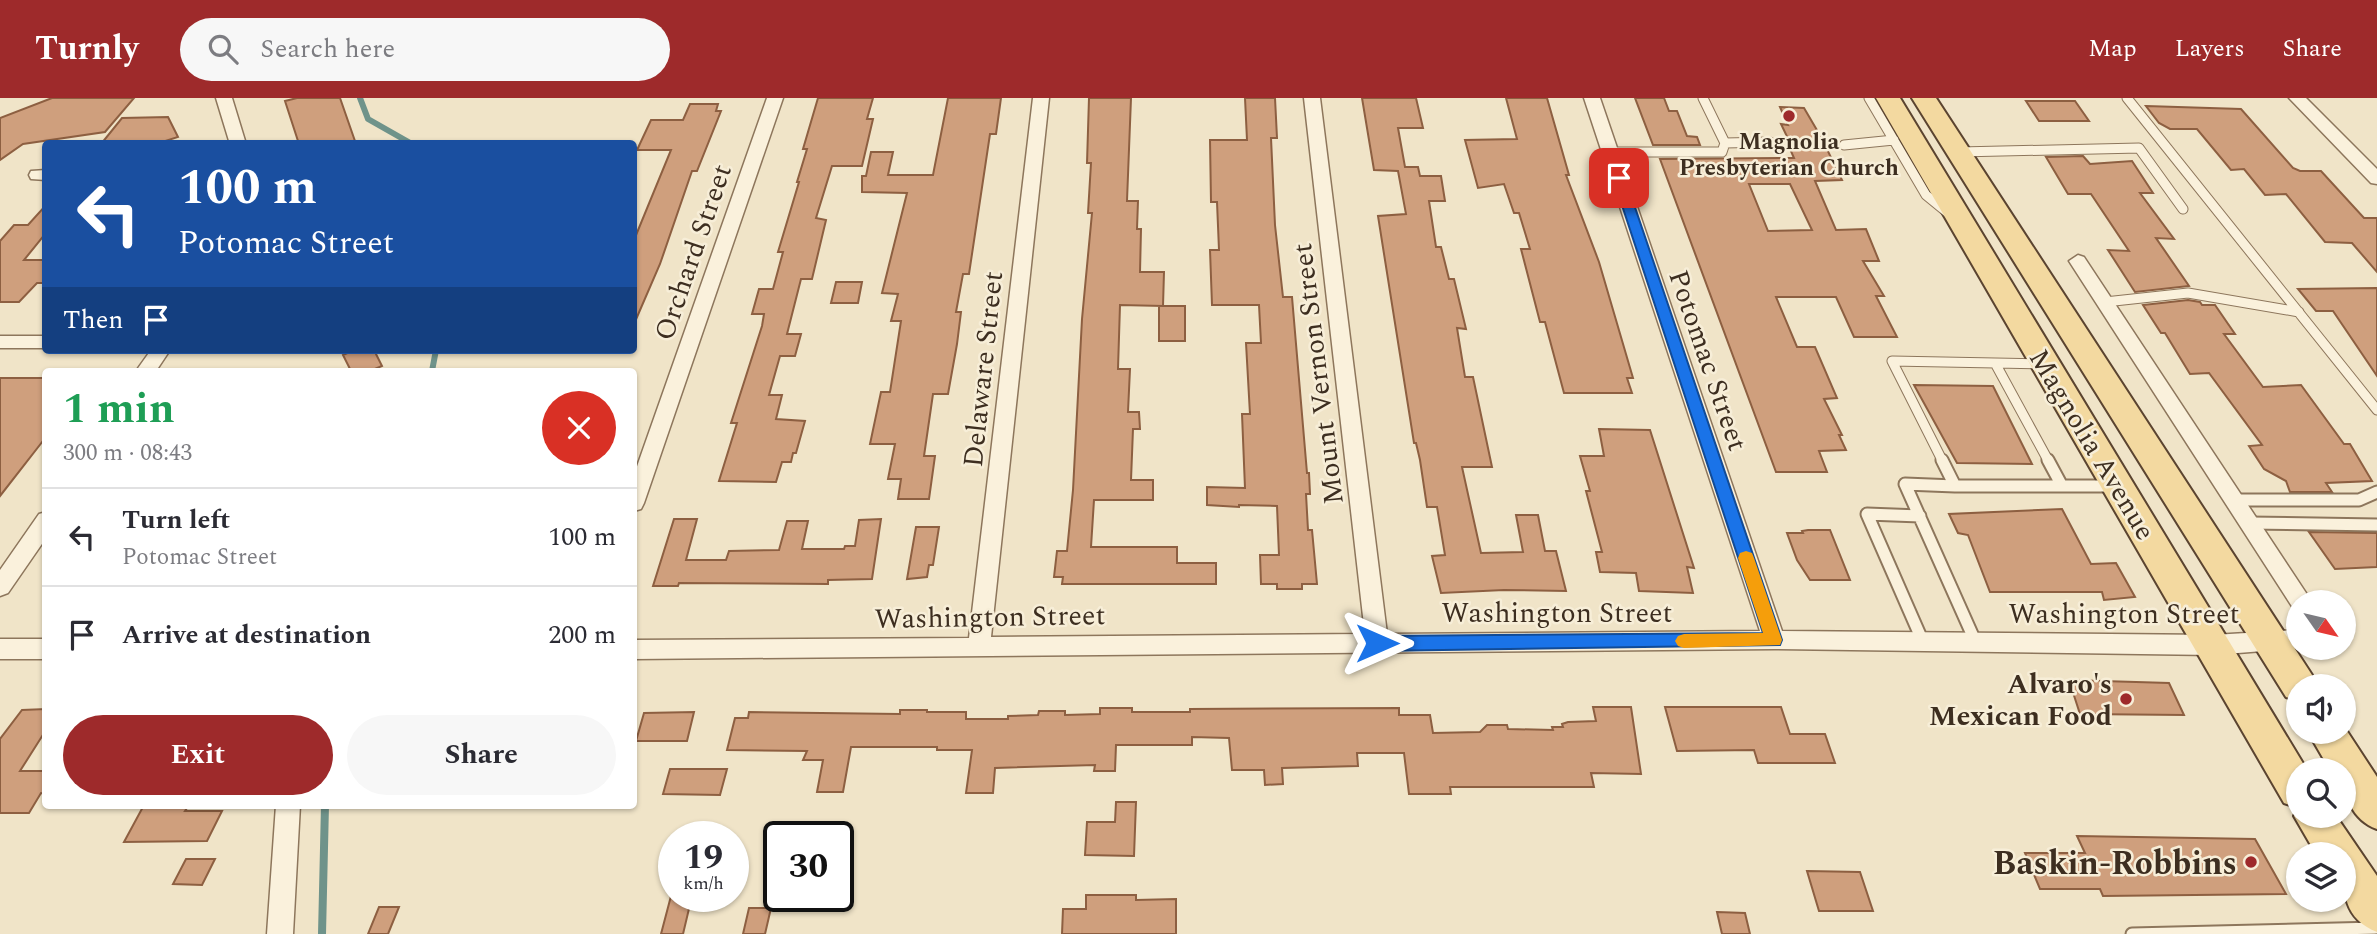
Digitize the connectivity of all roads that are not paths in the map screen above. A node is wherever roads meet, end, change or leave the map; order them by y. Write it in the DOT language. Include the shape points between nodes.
graph roads {
  1 [pos="224,98"];
  2 [pos="775,98"];
  3 [pos="1041,98"];
  4 [pos="1312,98"];
  5 [pos="1592,98"];
  6 [pos="1703,98"];
  7 [pos="1869,98"];
  8 [pos="1888,98"];
  9 [pos="1924,98"];
  10 [pos="2127,98"];
  11 [pos="2297,98"];
  12 [pos="237,140"];
  13 [pos="1894,140"];
  14 [pos="1770,142"];
  15 [pos="1725,143"];
  16 [pos="1844,145"];
  17 [pos="1610,152"];
  18 [pos="1959,152"];
  19 [pos="2377,179"];
  20 [pos="2183,209"];
  21 [pos="1965,228"];
  22 [pos="2078,261"];
  23 [pos="2105,302"];
  24 [pos="2299,312"];
  25 [pos="0,342"];
  26 [pos="42,342"];
  27 [pos="1995,363"];
  28 [pos="2046,364"];
  29 [pos="2377,410"];
  30 [pos="1955,486"];
  31 [pos="2062,486"];
  32 [pos="2118,486"];
  33 [pos="2377,492"];
  34 [pos="637,494"];
  35 [pos="2234,500"];
  36 [pos="1920,516"];
  37 [pos="2249,523"];
  38 [pos="2377,525"];
  39 [pos="42,526"];
  40 [pos="0,587"];
  41 [pos="2293,590"];
  42 [pos="1774,640"];
  43 [pos="2284,641"];
  44 [pos="1923,642"];
  45 [pos="1377,643"];
  46 [pos="1976,643"];
  47 [pos="979,645"];
  48 [pos="2213,645"];
  49 [pos="0,649"];
  50 [pos="42,649"];
  51 [pos="637,650"];
  52 [pos="2295,674"];
  53 [pos="2335,744"];
  54 [pos="2286,770"];
  55 [pos="288,809"];
  56 [pos="2377,811"];
  57 [pos="2356,880"];
  58 [pos="2377,912"];
  59 [pos="2377,928"];
  60 [pos="2294,932"];
  61 [pos="281,934"];
  62 [pos="2132,934"];
  1 -- 12 [label="street"];
  2 -- 34 [label="street, Orchard Street"];
  3 -- 47 [label="street, Delaware Street"];
  4 -- 45 [label="street, Mount Vernon Street"];
  5 -- 17 [label="street, Potomac Street"];
  6 -- 15 [label="lane"];
  7 -- 13 [label="lane"];
  8 -- 21 [label="main road, Magnolia Avenue"];
  9 -- 18 [label="main road, Magnolia Avenue"];
  10 -- 24 [label="lane"];
  11 -- 19 [label="street"];
  13 -- 16 [label="lane"];
  13 -- 21 [label="lane" via="1926,195"];
  14 -- 15 [label="lane"];
  15 -- 17 [label="lane" via="1722,152"];
  17 -- 42 [label="street, Potomac Street"];
  18 -- 20 [label="lane" via="2139,148"];
  18 -- 43 [label="main road, Magnolia Avenue"];
  21 -- 28 [label="main road, Magnolia Avenue"];
  22 -- 23 [label="street"];
  23 -- 24 [label="lane" via="2188,293"];
  23 -- 35 [label="street"];
  24 -- 29 [label="lane"];
  25 -- 26 [label="street"];
  27 -- 28 [label="lane"];
  27 -- 30 [label="lane" via="1892,362"];
  27 -- 31 [label="lane"];
  28 -- 32 [label="main road, Magnolia Avenue"];
  30 -- 31 [label="lane"];
  30 -- 36 [label="lane" via="1905,484"];
  31 -- 32 [label="lane"];
  32 -- 48 [label="main road, Magnolia Avenue"];
  33 -- 35 [label="lane" via="2358,500"];
  35 -- 37 [label="street"];
  36 -- 44 [label="lane" via="1867,514"];
  36 -- 46 [label="lane"];
  37 -- 38 [label="lane"];
  37 -- 41 [label="street"];
  39 -- 40 [label="street"];
  42 -- 44 [label="street, Washington Street"];
  42 -- 45 [label="street, Washington Street"];
  43 -- 48 [label="street, Washington Street"];
  43 -- 52 [label="main road, Magnolia Avenue"];
  44 -- 46 [label="street, Washington Street"];
  45 -- 47 [label="street, Washington Street"];
  46 -- 48 [label="street, Washington Street"];
  47 -- 51 [label="street, Washington Street"];
  48 -- 54 [label="main road, Magnolia Avenue"];
  49 -- 50 [label="street"];
  53 -- 56 [label="main road"];
  55 -- 61 [label="street"];
  57 -- 58 [label="main road"];
  59 -- 60 [label="lane"];
  60 -- 62 [label="lane"];
}
